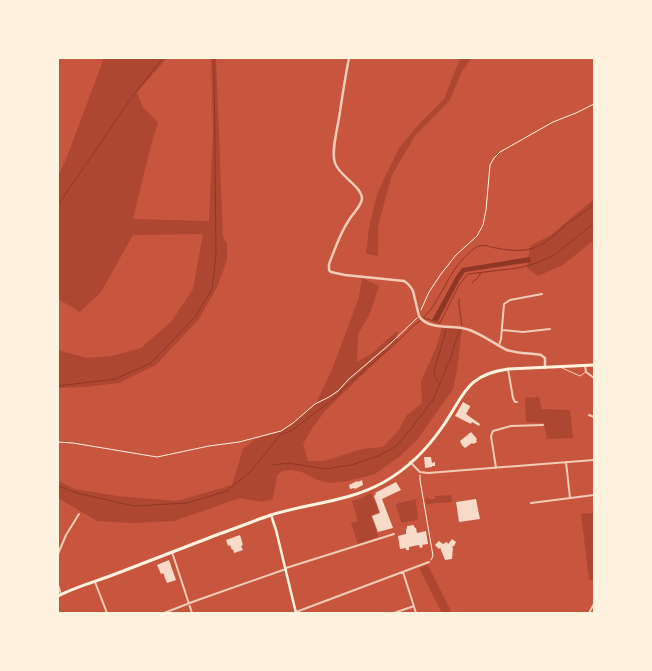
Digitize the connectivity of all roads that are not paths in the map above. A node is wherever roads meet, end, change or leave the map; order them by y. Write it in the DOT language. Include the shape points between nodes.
graph roads {
  1 [pos="349,58"];
  2 [pos="542,294"];
  3 [pos="550,329"];
  4 [pos="502,330"];
  5 [pos="499,346"];
  6 [pos="594,365"];
  7 [pos="560,367"];
  8 [pos="585,367"];
  9 [pos="545,368"];
  10 [pos="508,369"];
  11 [pos="594,378"];
  12 [pos="517,402"];
  13 [pos="589,415"];
  14 [pos="594,417"];
  15 [pos="543,425"];
  16 [pos="594,460"];
  17 [pos="410,462"];
  18 [pos="566,462"];
  19 [pos="496,468"];
  20 [pos="594,495"];
  21 [pos="570,498"];
  22 [pos="531,502"];
  23 [pos="79,514"];
  24 [pos="271,515"];
  25 [pos="394,534"];
  26 [pos="172,552"];
  27 [pos="58,554"];
  28 [pos="429,562"];
  29 [pos="286,568"];
  30 [pos="403,572"];
  31 [pos="95,582"];
  32 [pos="58,585"];
  33 [pos="60,595"];
  34 [pos="189,603"];
  35 [pos="594,604"];
  36 [pos="414,606"];
  37 [pos="107,613"];
  38 [pos="164,613"];
  39 [pos="192,613"];
  40 [pos="296,613"];
  41 [pos="394,613"];
  42 [pos="416,613"];
  43 [pos="589,613"];
  1 -- 5 [label="street" via="335,141 334,163 358,188 362,199 342,230 328,264 329,270 345,275 404,281 413,291 422,320 442,327 462,328 477,333"];
  2 -- 4 [label="street" via="505,302"];
  3 -- 4 [label="street" via="523,332"];
  4 -- 5 [label="street"];
  5 -- 9 [label="street" via="520,354 541,355 545,358"];
  6 -- 8 [label="main road"];
  7 -- 8 [label="main road"];
  7 -- 8 [label="lane" via="580,376"];
  7 -- 9 [label="main road"];
  8 -- 11 [label="street"];
  9 -- 10 [label="main road"];
  10 -- 12 [label="street" via="513,398"];
  10 -- 17 [label="main road" via="486,375 471,384 442,427"];
  13 -- 14 [label="street"];
  15 -- 19 [label="street" via="511,426 493,431 491,436"];
  16 -- 18 [label="street"];
  17 -- 19 [label="street" via="420,472 428,473"];
  17 -- 24 [label="main road" via="374,488"];
  18 -- 19 [label="street"];
  18 -- 21 [label="street"];
  20 -- 21 [label="street"];
  21 -- 22 [label="street"];
  23 -- 27 [label="street"];
  24 -- 26 [label="main road"];
  24 -- 29 [label="main road"];
  25 -- 29 [label="street"];
  26 -- 31 [label="main road"];
  26 -- 34 [label="street"];
  28 -- 30 [label="street"];
  29 -- 34 [label="street"];
  29 -- 40 [label="main road"];
  30 -- 36 [label="street"];
  30 -- 40 [label="street"];
  31 -- 33 [label="main road"];
  31 -- 37 [label="street"];
  32 -- 33 [label="street"];
  34 -- 38 [label="street"];
  34 -- 39 [label="street"];
  35 -- 43 [label="street"];
  36 -- 41 [label="street"];
  36 -- 42 [label="street"];
}
